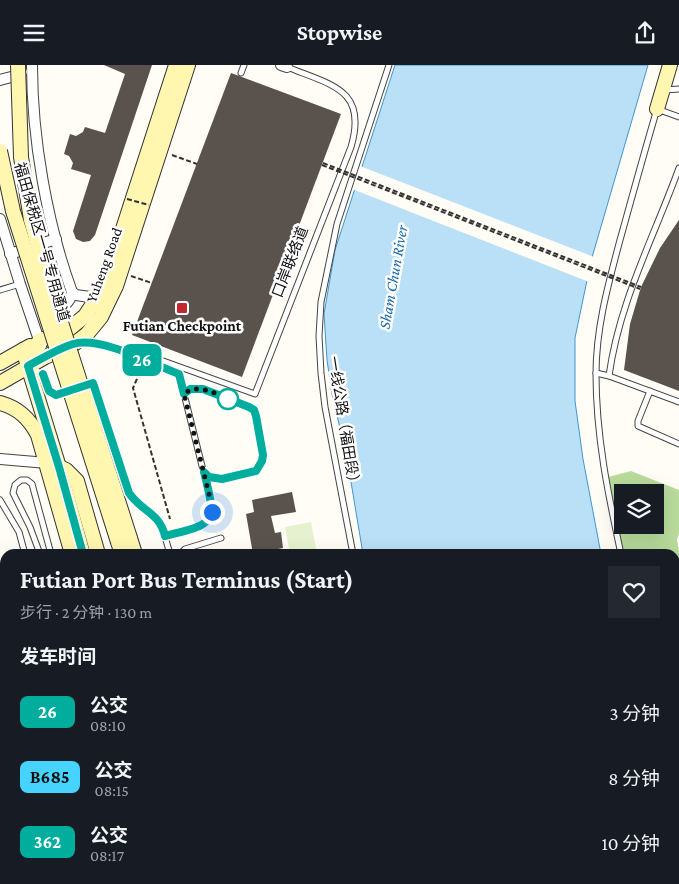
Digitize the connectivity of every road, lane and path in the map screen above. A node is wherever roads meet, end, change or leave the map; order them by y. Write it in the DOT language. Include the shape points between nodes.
graph roads {
  1 [pos="18,65"];
  2 [pos="27,65"];
  3 [pos="32,65"];
  4 [pos="176,65"];
  5 [pos="188,65"];
  6 [pos="244,65"];
  7 [pos="389,65"];
  8 [pos="670,65"];
  9 [pos="284,66"];
  10 [pos="241,73"];
  11 [pos="0,80"];
  12 [pos="679,89"];
  13 [pos="663,90"];
  14 [pos="657,109"];
  15 [pos="679,117"];
  16 [pos="0,151"];
  17 [pos="172,155"];
  18 [pos="197,164"];
  19 [pos="323,164"];
  20 [pos="679,172"];
  21 [pos="679,187"];
  22 [pos="127,199"];
  23 [pos="149,205"];
  24 [pos="0,219"];
  25 [pos="56,239"];
  26 [pos="10,254"];
  27 [pos="131,276"];
  28 [pos="152,283"];
  29 [pos="20,284"];
  30 [pos="640,288"];
  31 [pos="0,290"];
  32 [pos="72,292"];
  33 [pos="97,299"];
  34 [pos="32,319"];
  35 [pos="39,341"];
  36 [pos="74,344"];
  37 [pos="23,350"];
  38 [pos="45,357"];
  39 [pos="141,359"];
  40 [pos="0,363"];
  41 [pos="28,366"];
  42 [pos="140,372"];
  43 [pos="596,373"];
  44 [pos="609,375"];
  45 [pos="0,383"];
  46 [pos="650,391"];
  47 [pos="184,394"];
  48 [pos="679,402"];
  49 [pos="0,403"];
  50 [pos="679,443"];
  51 [pos="0,459"];
  52 [pos="53,465"];
  53 [pos="204,472"];
  54 [pos="0,500"];
  55 [pos="170,519"];
  56 [pos="165,536"];
  57 [pos="221,539"];
  58 [pos="124,545"];
  59 [pos="24,549"];
  60 [pos="38,549"];
  61 [pos="49,549"];
  62 [pos="71,549"];
  63 [pos="81,549"];
  64 [pos="97,549"];
  65 [pos="169,549"];
  66 [pos="185,549"];
  67 [pos="352,549"];
  68 [pos="620,549"];
  1 -- 58 [label="main road, 福田保税区一号专用通道, bridge" via="21,157 31,220"];
  2 -- 11 [label="street" via="19,74"];
  3 -- 25 [label="street" via="38,143"];
  4 -- 33 [label="main road, Yuheng Road" via="111,266"];
  5 -- 36 [label="main road, Yuheng Road" via="111,298 95,325"];
  6 -- 10 [label="lane"];
  7 -- 67 [label="lane, 一线公路（福田段）" via="337,225 321,302 319,336 325,407"];
  8 -- 13 [label="main road"];
  9 -- 39 [label="lane, 口岸联络道" via="344,93 355,111 356,125 351,147 255,395 149,357"];
  12 -- 13 [label="lane"];
  13 -- 14 [label="main road"];
  14 -- 15 [label="lane"];
  14 -- 43 [label="lane" via="604,298"];
  16 -- 58 [label="main road, 福田保税区一号专用通道, bridge" via="12,211"];
  17 -- 18 [label="path"];
  19 -- 30 [label="path, bridge"];
  20 -- 21 [label="lane"];
  20 -- 44 [label="lane" via="627,299 613,347"];
  22 -- 23 [label="path, bridge"];
  24 -- 26 [label="street"];
  25 -- 26 [label="street"];
  25 -- 32 [label="street"];
  26 -- 29 [label="street"];
  27 -- 28 [label="path"];
  29 -- 31 [label="lane"];
  29 -- 34 [label="street"];
  32 -- 33 [label="street"];
  32 -- 34 [label="street" via="67,304"];
  33 -- 35 [label="main road, Yuheng Road" via="85,316 69,329"];
  34 -- 35 [label="street"];
  35 -- 37 [label="main road, Yuheng Road"];
  35 -- 38 [label="street"];
  35 -- 41 [label="main road"];
  36 -- 38 [label="main road, Yuheng Road"];
  36 -- 39 [label="lane" via="100,343"];
  37 -- 40 [label="main road, Yuheng Road"];
  37 -- 41 [label="main road"];
  38 -- 41 [label="main road, Yuheng Road"];
  39 -- 47 [label="lane" via="179,374"];
  41 -- 45 [label="main road, Yuheng Road"];
  41 -- 52 [label="main road"];
  41 -- 56 [label="lane" via="43,374 49,391 56,395 93,383 129,493 136,503 156,517"];
  42 -- 55 [label="path" via="133,389"];
  43 -- 44 [label="lane"];
  43 -- 68 [label="lane" via="597,428"];
  44 -- 46 [label="lane"];
  46 -- 48 [label="lane"];
  46 -- 50 [label="lane" via="638,426"];
  47 -- 53 [label="lane"];
  47 -- 53 [label="lane" via="190,389 203,389 249,407 256,416 263,455 256,471 222,479 209,477"];
  49 -- 52 [label="main road" via="18,410 28,419"];
  51 -- 52 [label="street"];
  52 -- 62 [label="main road"];
  52 -- 63 [label="main road"];
  52 -- 64 [label="main road" via="77,481"];
  53 -- 56 [label="lane" via="211,502 209,520 202,526"];
  54 -- 59 [label="lane" via="19,532"];
  56 -- 65 [label="lane"];
  57 -- 66 [label="lane"];
  60 -- 61 [label="lane" via="13,493 21,479 32,484"];
}
